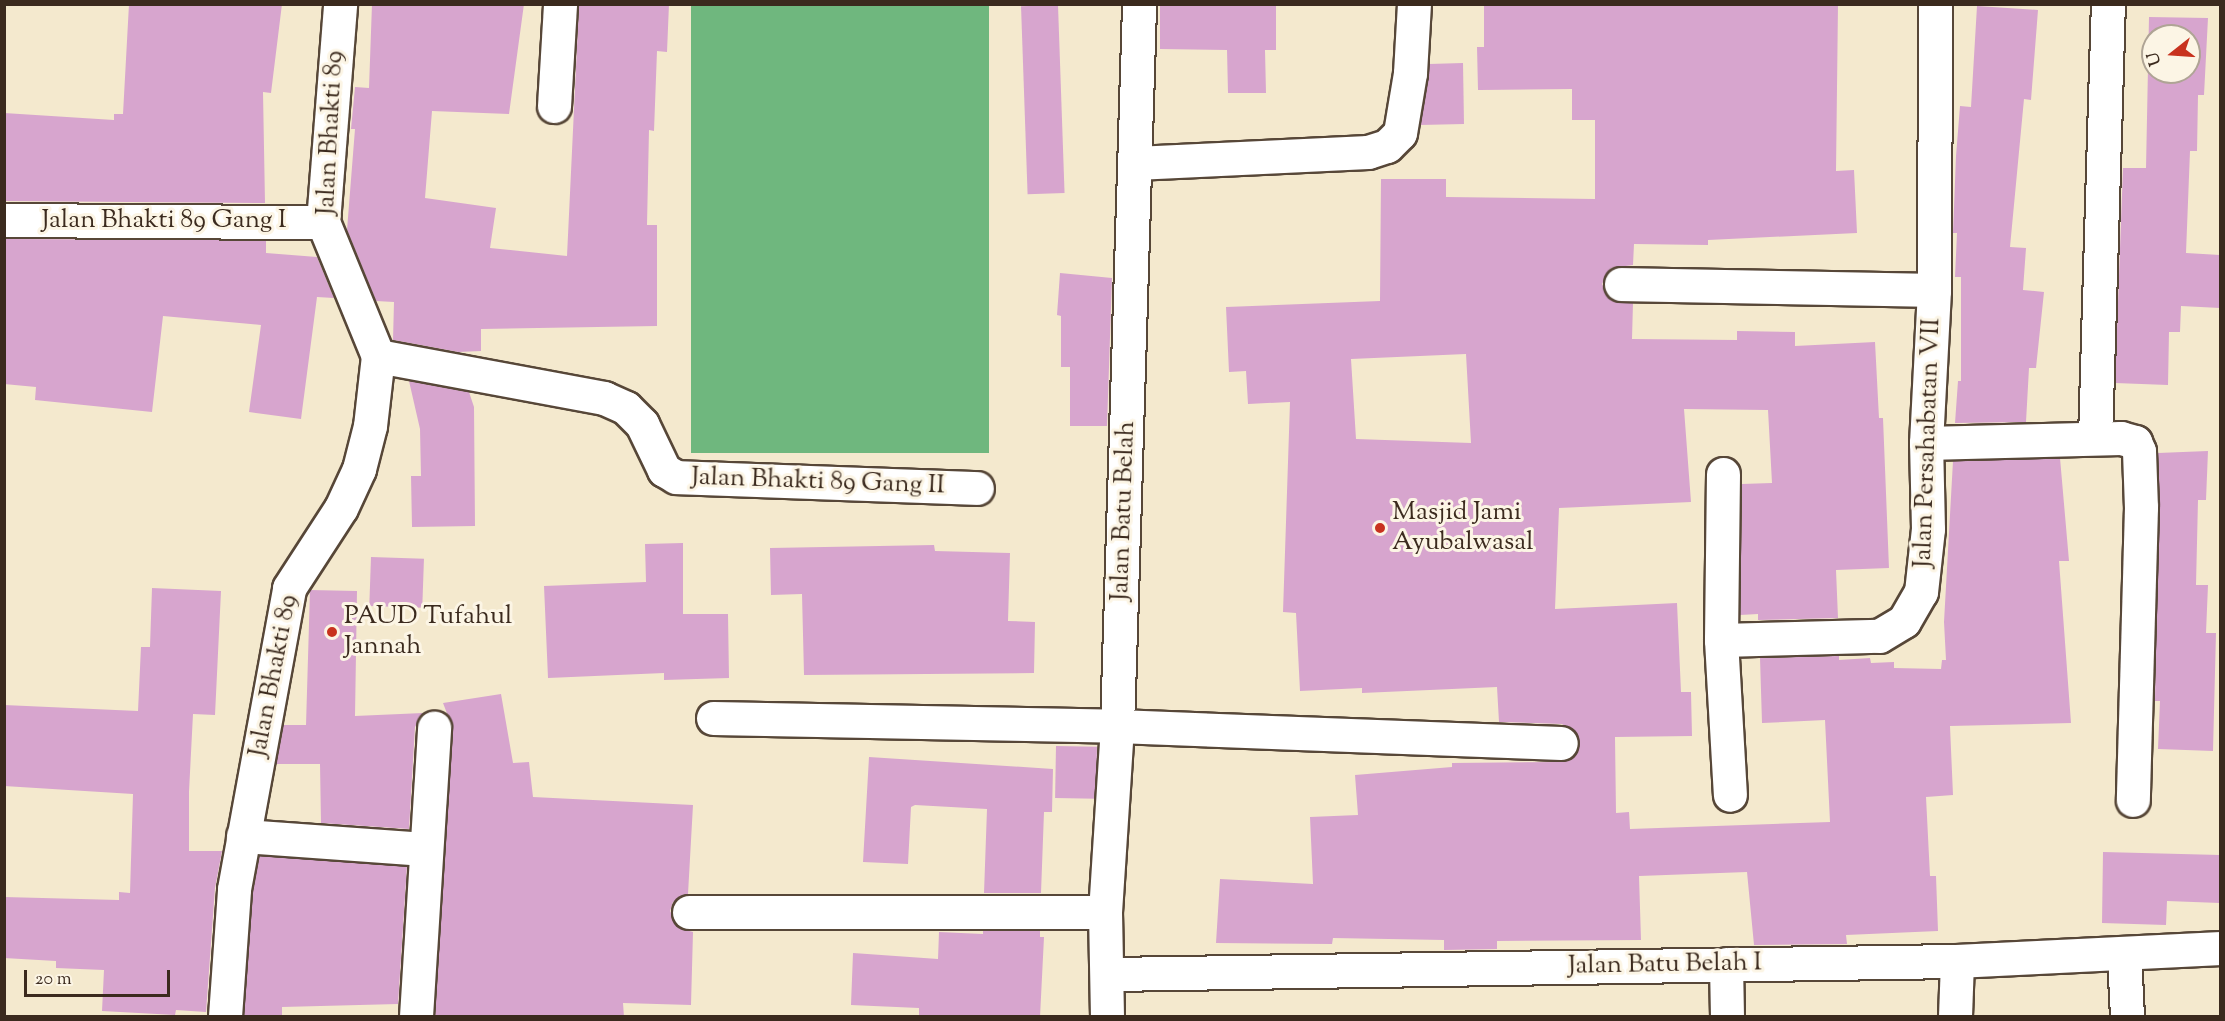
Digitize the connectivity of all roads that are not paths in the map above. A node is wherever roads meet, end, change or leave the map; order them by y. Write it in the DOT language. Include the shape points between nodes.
graph roads {
  1 [pos="340,4"];
  2 [pos="560,4"];
  3 [pos="1139,4"];
  4 [pos="1414,4"];
  5 [pos="1935,4"];
  6 [pos="2108,4"];
  7 [pos="554,106"];
  8 [pos="1135,163"];
  9 [pos="4,220"];
  10 [pos="323,222"];
  11 [pos="1622,284"];
  12 [pos="1934,290"];
  13 [pos="378,356"];
  14 [pos="2095,438"];
  15 [pos="1926,443"];
  16 [pos="1723,474"];
  17 [pos="977,488"];
  18 [pos="1721,640"];
  19 [pos="713,718"];
  20 [pos="1117,726"];
  21 [pos="434,728"];
  22 [pos="1562,743"];
  23 [pos="1730,795"];
  24 [pos="2133,800"];
  25 [pos="243,836"];
  26 [pos="426,849"];
  27 [pos="689,912"];
  28 [pos="1105,912"];
  29 [pos="2220,948"];
  30 [pos="2124,955"];
  31 [pos="1957,961"];
  32 [pos="1726,964"];
  33 [pos="1109,974"];
  34 [pos="1727,1010"];
  35 [pos="225,1017"];
  36 [pos="416,1017"];
  37 [pos="1107,1017"];
  38 [pos="1955,1017"];
  39 [pos="2127,1017"];
  1 -- 10 [label="street, Jalan Bhakti 89"];
  2 -- 7 [label="street"];
  3 -- 8 [label="street, Jalan Batu Belah"];
  4 -- 8 [label="street" via="1410,73 1400,134 1387,146 1368,152"];
  5 -- 12 [label="street, Jalan Persahabatan VII"];
  6 -- 14 [label="street"];
  8 -- 20 [label="street, Jalan Batu Belah"];
  9 -- 10 [label="street, Jalan Bhakti 89 Gang I"];
  10 -- 13 [label="street, Jalan Bhakti 89"];
  11 -- 12 [label="street, Jalan Persahabatan VII"];
  12 -- 15 [label="street, Jalan Persahabatan VII"];
  13 -- 17 [label="street, Jalan Bhakti 89 Gang II" via="604,398 626,408 642,424 664,470 676,477"];
  13 -- 25 [label="street, Jalan Bhakti 89" via="370,426 359,469 341,508 289,588"];
  14 -- 15 [label="street"];
  14 -- 24 [label="street" via="2129,440 2139,451"];
  15 -- 18 [label="street, Jalan Persahabatan VII" via="1928,529 1921,592 1904,621 1868,638"];
  16 -- 18 [label="street"];
  18 -- 23 [label="street"];
  19 -- 20 [label="street"];
  20 -- 22 [label="street"];
  20 -- 28 [label="street, Jalan Batu Belah"];
  21 -- 26 [label="street"];
  25 -- 26 [label="street"];
  25 -- 35 [label="street, Jalan Bhakti 89" via="234,889"];
  26 -- 36 [label="street"];
  27 -- 28 [label="street"];
  28 -- 33 [label="street, Jalan Batu Belah"];
  29 -- 30 [label="street, Jalan Batu Belah I"];
  30 -- 31 [label="street, Jalan Batu Belah I"];
  30 -- 39 [label="street"];
  31 -- 32 [label="street, Jalan Batu Belah I"];
  31 -- 38 [label="street"];
  32 -- 33 [label="street, Jalan Batu Belah I"];
  32 -- 34 [label="street"];
  33 -- 37 [label="street, Jalan Batu Belah"];
}
